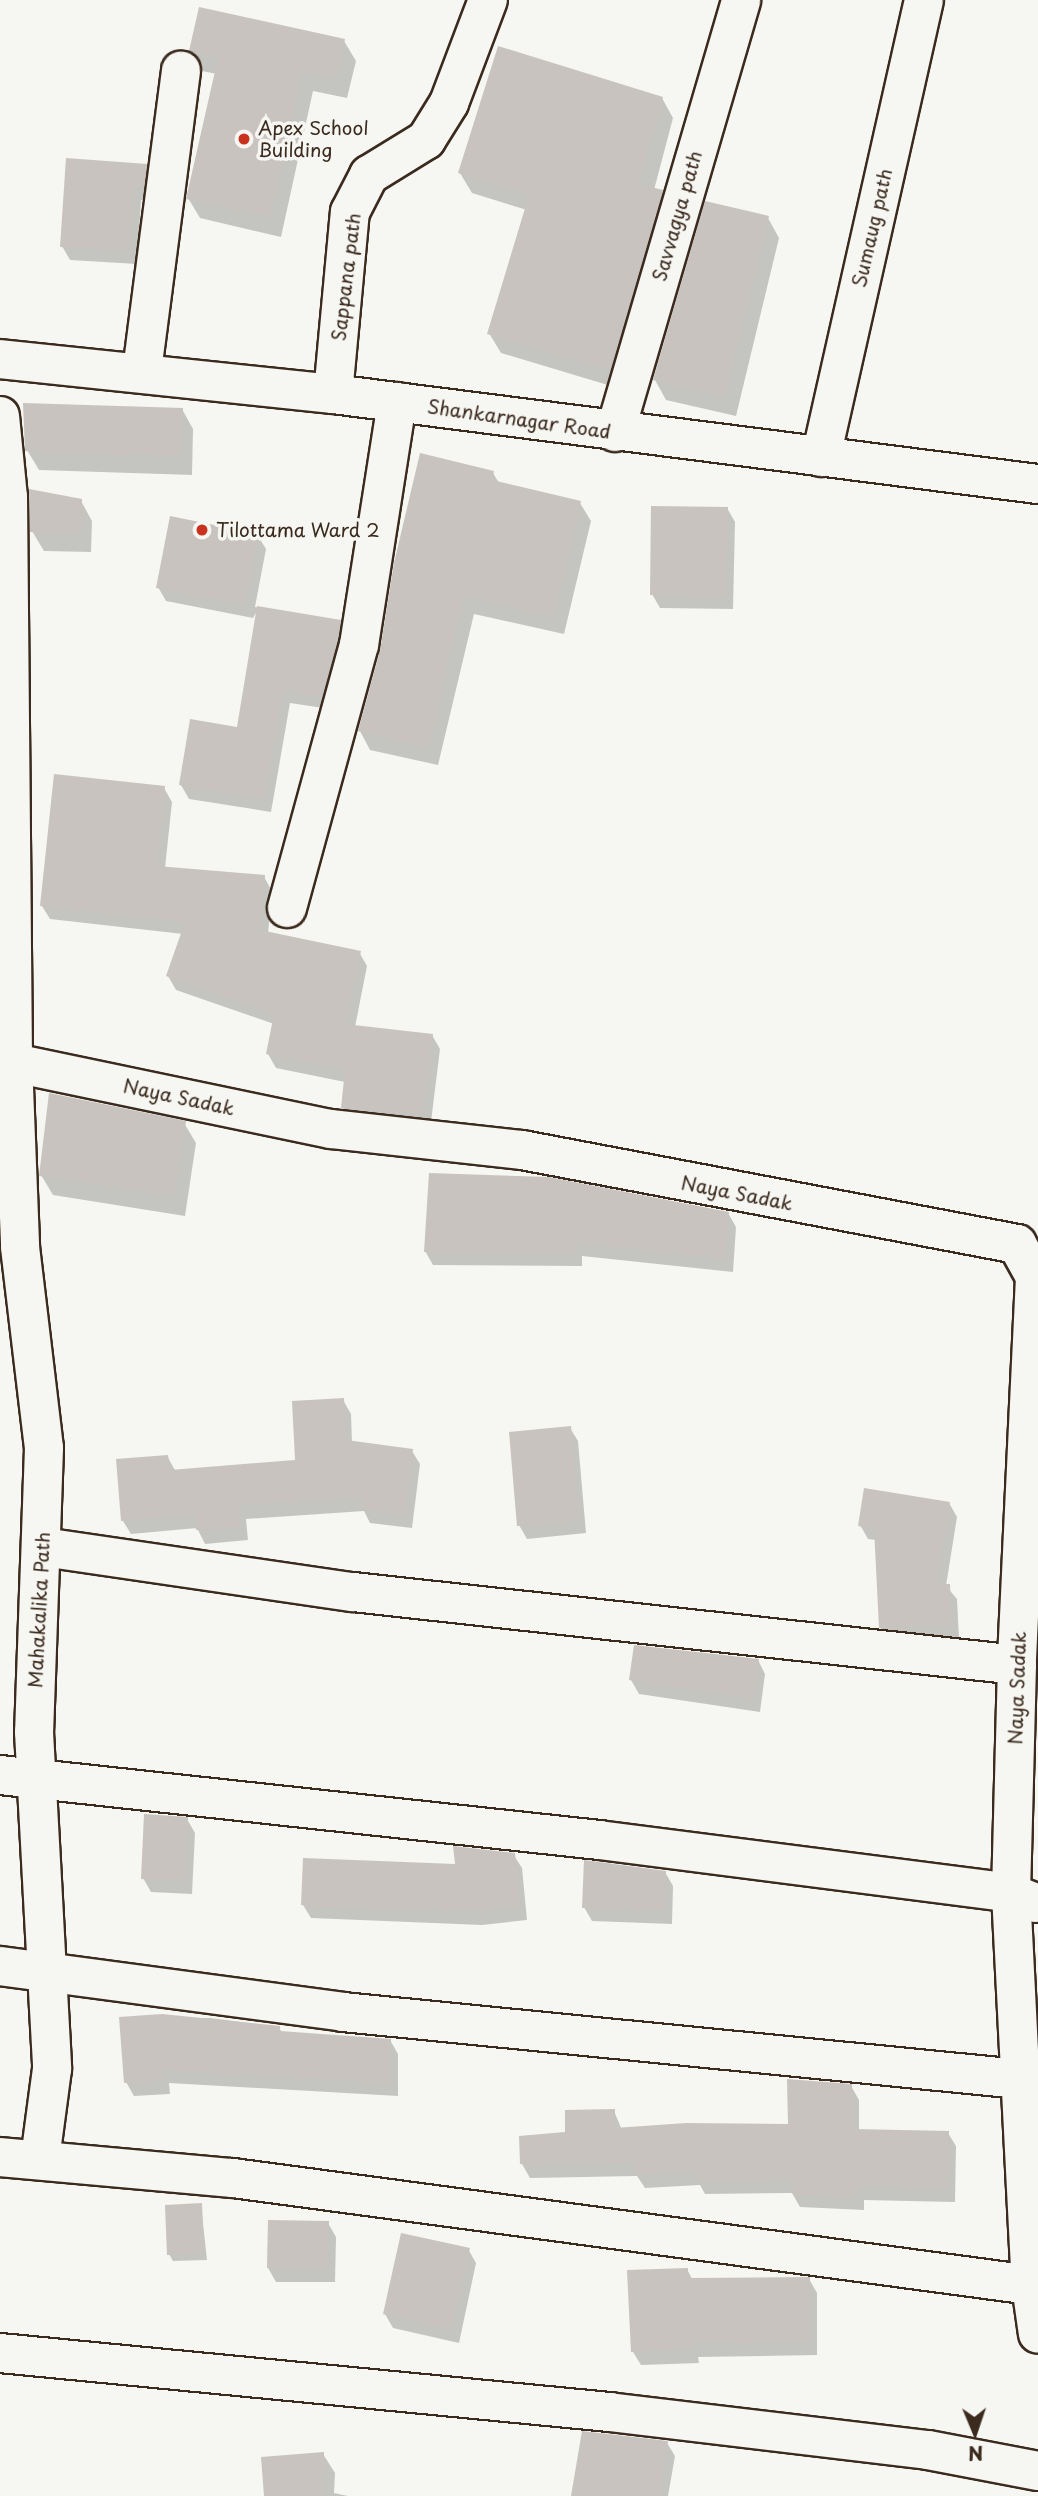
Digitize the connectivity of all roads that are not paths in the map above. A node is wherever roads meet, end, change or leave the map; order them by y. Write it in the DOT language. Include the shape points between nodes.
graph roads {
  1 [pos="488,0"];
  2 [pos="741,0"];
  3 [pos="924,0"];
  4 [pos="181,71"];
  5 [pos="0,359"];
  6 [pos="142,372"];
  7 [pos="333,394"];
  8 [pos="397,402"];
  9 [pos="0,416"];
  10 [pos="615,432"];
  11 [pos="821,457"];
  12 [pos="1038,484"];
  13 [pos="288,908"];
  14 [pos="7,1060"];
  15 [pos="10,1247"];
  16 [pos="43,1548"];
  17 [pos="1017,1665"];
  18 [pos="0,1775"];
  19 [pos="38,1779"];
  20 [pos="1025,1899"];
  21 [pos="0,1966"];
  22 [pos="46,1971"];
  23 [pos="1019,2079"];
  24 [pos="0,2157"];
  25 [pos="40,2159"];
  26 [pos="1031,2285"];
  27 [pos="1038,2334"];
  28 [pos="0,2353"];
  29 [pos="1038,2471"];
  1 -- 7 [label="street, Sappana path" via="449,103 426,139 369,175 350,212"];
  2 -- 10 [label="street, Savvagya path"];
  3 -- 11 [label="street, Sumaug path"];
  4 -- 6 [label="street"];
  5 -- 6 [label="street, Shankarnagar Road"];
  6 -- 7 [label="street, Shankarnagar Road"];
  7 -- 8 [label="street, Shankarnagar Road"];
  8 -- 10 [label="street, Shankarnagar Road"];
  8 -- 13 [label="street" via="359,645"];
  9 -- 14 [label="street" via="8,497"];
  10 -- 11 [label="street, Shankarnagar Road"];
  11 -- 12 [label="street, Shankarnagar Road"];
  14 -- 15 [label="street, Mahakalika Path"];
  14 -- 17 [label="street, Naya Sadak" via="331,1129 522,1150 1017,1244 1035,1277"];
  15 -- 16 [label="street, Mahakalika Path" via="44,1448"];
  16 -- 17 [label="street" via="353,1592"];
  16 -- 19 [label="street, Mahakalika Path" via="34,1732"];
  17 -- 20 [label="street, Naya Sadak"];
  18 -- 19 [label="street"];
  19 -- 20 [label="street" via="599,1840"];
  19 -- 22 [label="street, Mahakalika Path"];
  20 -- 23 [label="street, Naya Sadak"];
  21 -- 22 [label="street"];
  22 -- 23 [label="street" via="343,2012"];
  22 -- 25 [label="street, Mahakalika Path" via="52,2068"];
  23 -- 26 [label="street, Naya Sadak"];
  24 -- 25 [label="street"];
  25 -- 26 [label="street" via="247,2180"];
  26 -- 27 [label="street, Naya Sadak"];
  28 -- 29 [label="street" via="609,2412 928,2450"];
}
